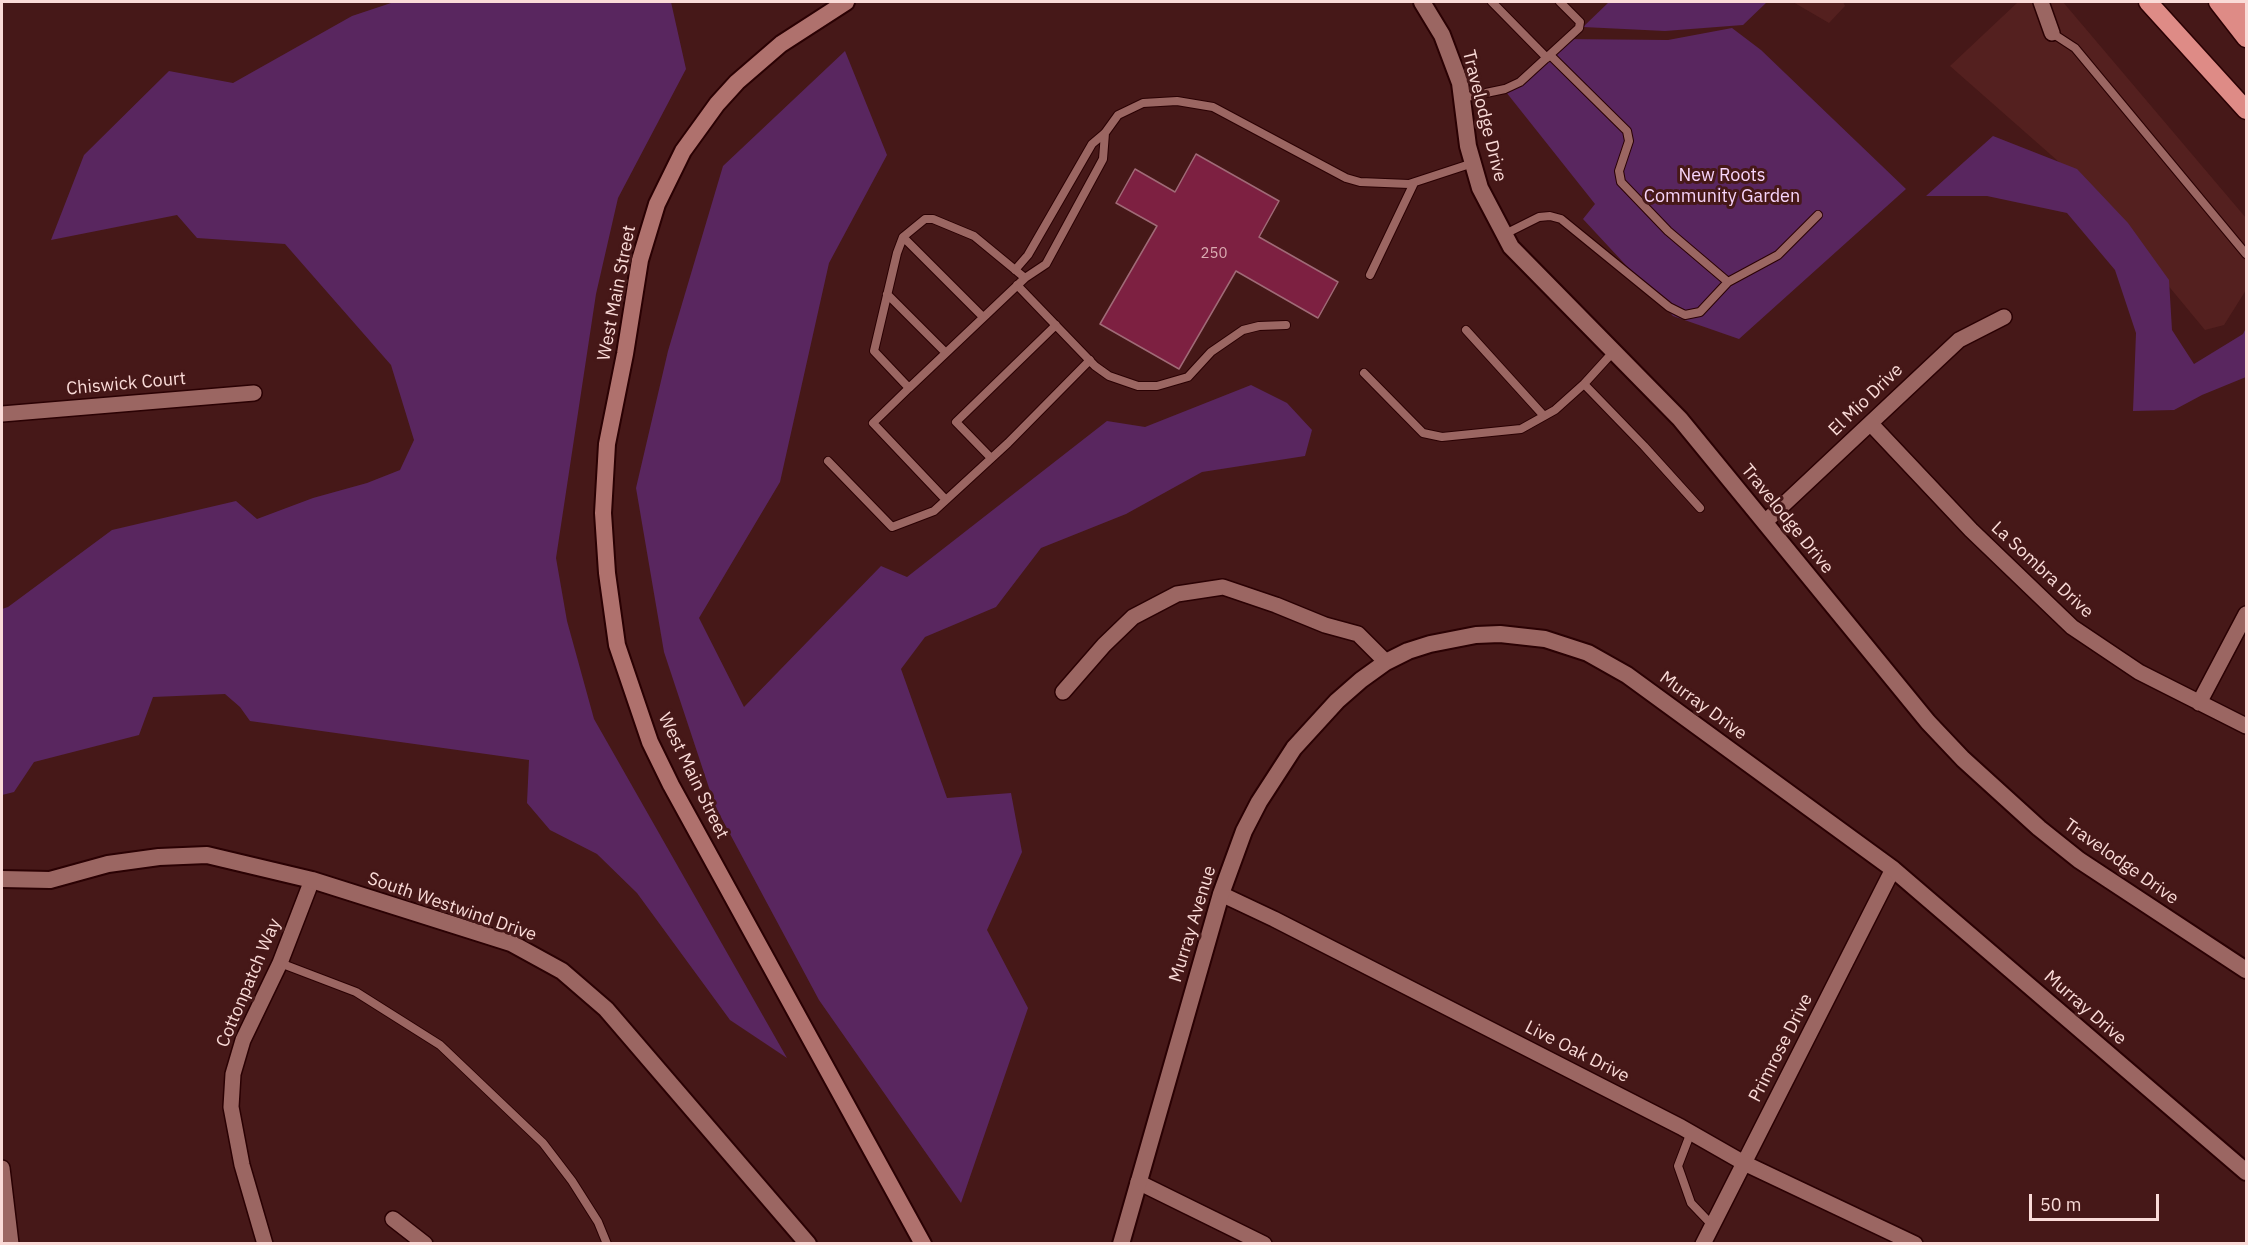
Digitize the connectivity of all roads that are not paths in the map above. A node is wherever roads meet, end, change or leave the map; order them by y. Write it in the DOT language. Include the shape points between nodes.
graph roads {
  1 [pos="846,2"];
  2 [pos="1422,2"];
  3 [pos="1492,2"];
  4 [pos="1560,2"];
  5 [pos="2041,2"];
  6 [pos="2148,2"];
  7 [pos="2218,2"];
  8 [pos="2239,2"];
  9 [pos="2247,13"];
  10 [pos="2052,33"];
  11 [pos="2247,38"];
  12 [pos="1549,57"];
  13 [pos="1462,98"];
  14 [pos="2247,110"];
  15 [pos="1105,133"];
  16 [pos="1473,163"];
  17 [pos="1414,183"];
  18 [pos="1818,215"];
  19 [pos="1505,234"];
  20 [pos="903,237"];
  21 [pos="2247,254"];
  22 [pos="1015,270"];
  23 [pos="1370,274"];
  24 [pos="1024,278"];
  25 [pos="1728,282"];
  26 [pos="1017,285"];
  27 [pos="887,294"];
  28 [pos="983,317"];
  29 [pos="2004,317"];
  30 [pos="1056,325"];
  31 [pos="1286,325"];
  32 [pos="1466,330"];
  33 [pos="1614,351"];
  34 [pos="946,353"];
  35 [pos="1090,360"];
  36 [pos="1364,374"];
  37 [pos="1584,384"];
  38 [pos="909,388"];
  39 [pos="254,393"];
  40 [pos="2,414"];
  41 [pos="1544,416"];
  42 [pos="1871,424"];
  43 [pos="991,458"];
  44 [pos="828,461"];
  45 [pos="946,500"];
  46 [pos="1700,508"];
  47 [pos="1764,522"];
  48 [pos="2247,614"];
  49 [pos="1386,662"];
  50 [pos="1062,692"];
  51 [pos="2199,703"];
  52 [pos="2247,726"];
  53 [pos="1893,869"];
  54 [pos="2,879"];
  55 [pos="312,880"];
  56 [pos="1221,894"];
  57 [pos="280,963"];
  58 [pos="2247,970"];
  59 [pos="1691,1132"];
  60 [pos="1744,1164"];
  61 [pos="2,1168"];
  62 [pos="2247,1172"];
  63 [pos="1138,1182"];
  64 [pos="3,1187"];
  65 [pos="393,1218"];
  66 [pos="1712,1225"];
  67 [pos="10,1244"];
  68 [pos="265,1244"];
  69 [pos="425,1244"];
  70 [pos="607,1244"];
  71 [pos="808,1244"];
  72 [pos="923,1244"];
  73 [pos="1120,1244"];
  74 [pos="1264,1244"];
  75 [pos="1703,1244"];
  76 [pos="1915,1244"];
  1 -- 72 [label="main road, West Main Street" via="781,44 737,82 683,151 657,204 640,260 607,444 603,513 617,645 650,742"];
  2 -- 13 [label="street, Travelodge Drive" via="1442,35"];
  3 -- 12 [label="lane"];
  4 -- 12 [label="lane" via="1580,22 1579,28"];
  5 -- 10 [label="street"];
  6 -- 14 [label="highway"];
  7 -- 11 [label="highway"];
  8 -- 9 [label="highway"];
  10 -- 21 [label="lane" via="2075,48"];
  12 -- 13 [label="lane" via="1520,82"];
  12 -- 25 [label="lane" via="1630,136 1618,171 1621,182 1668,231"];
  13 -- 16 [label="street, Travelodge Drive"];
  15 -- 17 [label="lane" via="1118,115 1143,103 1177,100 1220,110 1346,178"];
  15 -- 22 [label="lane" via="1092,144 1028,255"];
  15 -- 24 [label="lane" via="1103,159 1046,264"];
  16 -- 17 [label="lane"];
  16 -- 19 [label="street, Travelodge Drive" via="1480,188"];
  17 -- 23 [label="lane"];
  18 -- 25 [label="lane" via="1778,255"];
  19 -- 25 [label="lane" via="1539,217 1561,219 1669,307 1685,315 1700,312"];
  19 -- 33 [label="street, Travelodge Drive" via="1511,247"];
  20 -- 22 [label="lane" via="925,219 933,219 974,236"];
  20 -- 27 [label="lane"];
  20 -- 28 [label="lane"];
  22 -- 24 [label="lane"];
  24 -- 26 [label="lane"];
  26 -- 28 [label="lane"];
  26 -- 30 [label="lane"];
  27 -- 34 [label="lane"];
  27 -- 38 [label="lane" via="874,351"];
  28 -- 34 [label="lane"];
  29 -- 42 [label="street, El Mio Drive" via="1959,340"];
  30 -- 35 [label="lane"];
  30 -- 43 [label="lane" via="956,422"];
  31 -- 35 [label="lane" via="1243,330 1211,352 1188,377 1157,386 1126,383 1109,376"];
  32 -- 41 [label="lane"];
  33 -- 37 [label="lane"];
  33 -- 47 [label="street, Travelodge Drive" via="1680,419"];
  34 -- 38 [label="lane"];
  35 -- 43 [label="lane"];
  36 -- 41 [label="lane" via="1423,434 1442,437 1521,429"];
  37 -- 41 [label="lane"];
  37 -- 46 [label="lane"];
  38 -- 45 [label="lane" via="873,423"];
  39 -- 40 [label="street, Chiswick Court"];
  42 -- 47 [label="street, El Mio Drive"];
  42 -- 51 [label="street, La Sombra Drive" via="1971,530 2072,627 2139,672"];
  43 -- 45 [label="lane"];
  44 -- 45 [label="lane" via="892,527 934,511"];
  47 -- 58 [label="street, Travelodge Drive" via="1928,722 2000,794 2079,860"];
  48 -- 51 [label="street"];
  49 -- 50 [label="street" via="1358,634 1223,587 1177,594 1133,617"];
  49 -- 53 [label="street, Murray Drive" via="1430,644 1476,635 1545,639 1588,653 1627,675"];
  49 -- 56 [label="street, Murray Avenue" via="1337,701 1294,748 1244,831"];
  51 -- 52 [label="street, La Sombra Drive"];
  53 -- 60 [label="street, Primrose Drive"];
  53 -- 62 [label="street, Murray Drive"];
  54 -- 55 [label="street, South Westwind Drive" via="50,880 108,864 207,855"];
  55 -- 57 [label="street, Cottonpatch Way"];
  55 -- 71 [label="street, South Westwind Drive" via="511,944 562,971 606,1009"];
  56 -- 59 [label="street, Live Oak Drive"];
  56 -- 63 [label="street, Murray Avenue"];
  57 -- 68 [label="street, Cottonpatch Way" via="243,1040 233,1074 231,1107 242,1165"];
  57 -- 70 [label="lane" via="356,993 440,1045 543,1143 598,1222"];
  59 -- 60 [label="street, Live Oak Drive"];
  59 -- 66 [label="lane" via="1677,1166 1691,1203"];
  60 -- 66 [label="street, Primrose Drive"];
  60 -- 76 [label="street, Live Oak Drive"];
  61 -- 64 [label="street"];
  63 -- 73 [label="street, Murray Avenue"];
  63 -- 74 [label="street"];
  64 -- 67 [label="street"];
  65 -- 69 [label="street"];
  66 -- 75 [label="street, Primrose Drive"];
}
